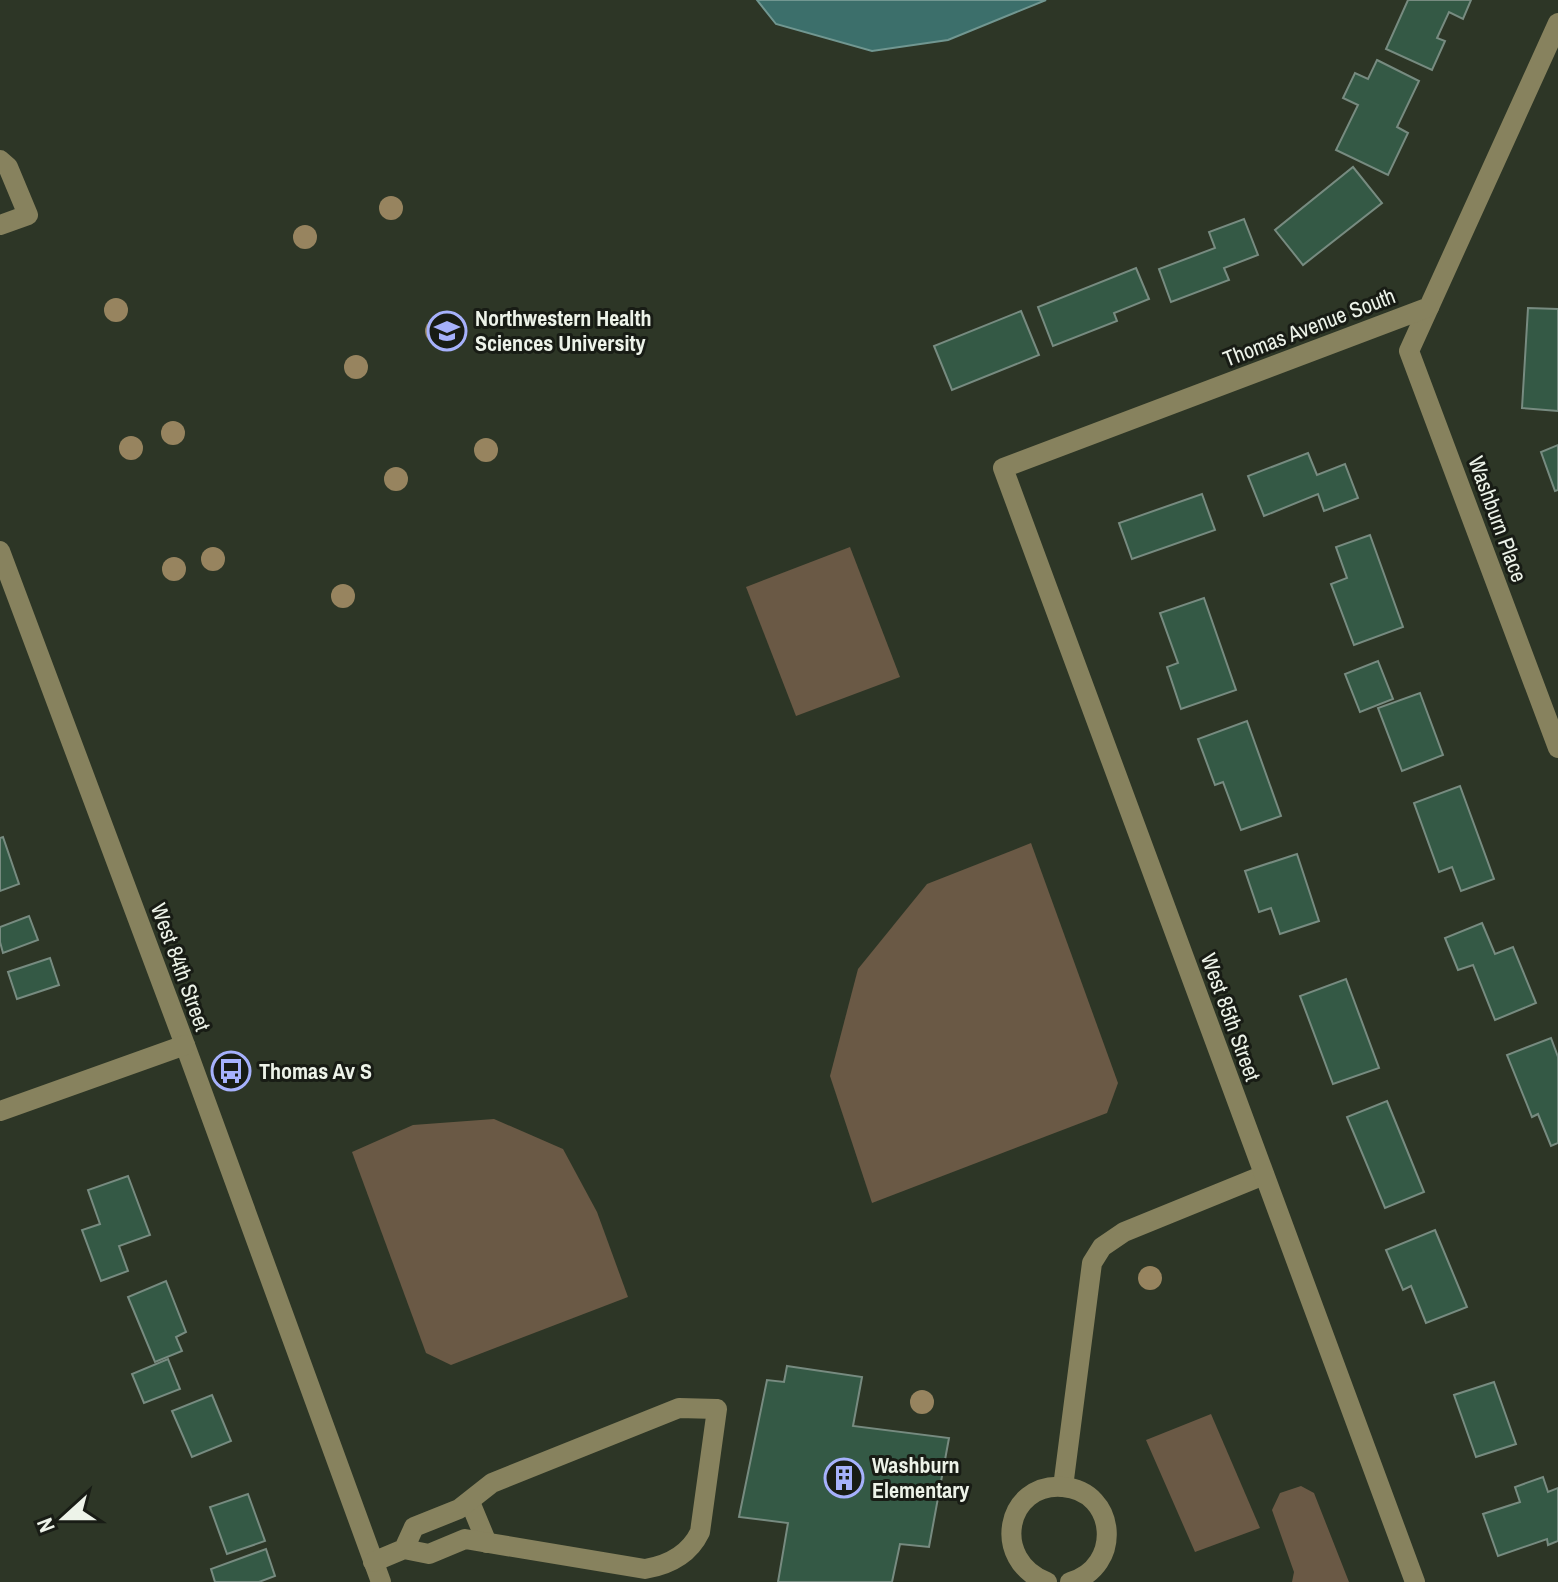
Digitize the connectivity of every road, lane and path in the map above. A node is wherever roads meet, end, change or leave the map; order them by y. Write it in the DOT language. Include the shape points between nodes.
graph roads {
  1 [pos="1558,23"];
  2 [pos="0,160"];
  3 [pos="0,225"];
  4 [pos="1429,307"];
  5 [pos="1003,468"];
  6 [pos="0,551"];
  7 [pos="1558,748"];
  8 [pos="185,1045"];
  9 [pos="0,1111"];
  10 [pos="1264,1175"];
  11 [pos="1063,1487"];
  12 [pos="470,1502"];
  13 [pos="487,1543"];
  14 [pos="404,1549"];
  15 [pos="373,1562"];
  16 [pos="381,1582"];
  17 [pos="1047,1582"];
  18 [pos="1070,1582"];
  19 [pos="1415,1582"];
  1 -- 4 [label="street, Thomas Avenue South"];
  2 -- 3 [label="street" via="28,215"];
  4 -- 5 [label="street, Thomas Avenue South"];
  4 -- 7 [label="street, Washburn Place" via="1409,351"];
  5 -- 10 [label="street, West 85th Street"];
  6 -- 8 [label="street, West 84th Street"];
  8 -- 9 [label="street"];
  8 -- 15 [label="street, West 84th Street"];
  10 -- 11 [label="street" via="1124,1232 1102,1247 1092,1263"];
  10 -- 19 [label="street, West 85th Street"];
  11 -- 17 [label="street" via="1031,1495 1013,1522 1015,1555 1023,1567"];
  11 -- 18 [label="street" via="1093,1500 1107,1528 1102,1558 1092,1571"];
  12 -- 13 [label="street"];
  12 -- 13 [label="street" via="492,1483 679,1408 717,1409 700,1532 682,1556 645,1569"];
  12 -- 14 [label="street" via="414,1527"];
  13 -- 14 [label="street" via="465,1539 429,1554"];
  14 -- 15 [label="street"];
  15 -- 16 [label="street, West 84th Street"];
}
